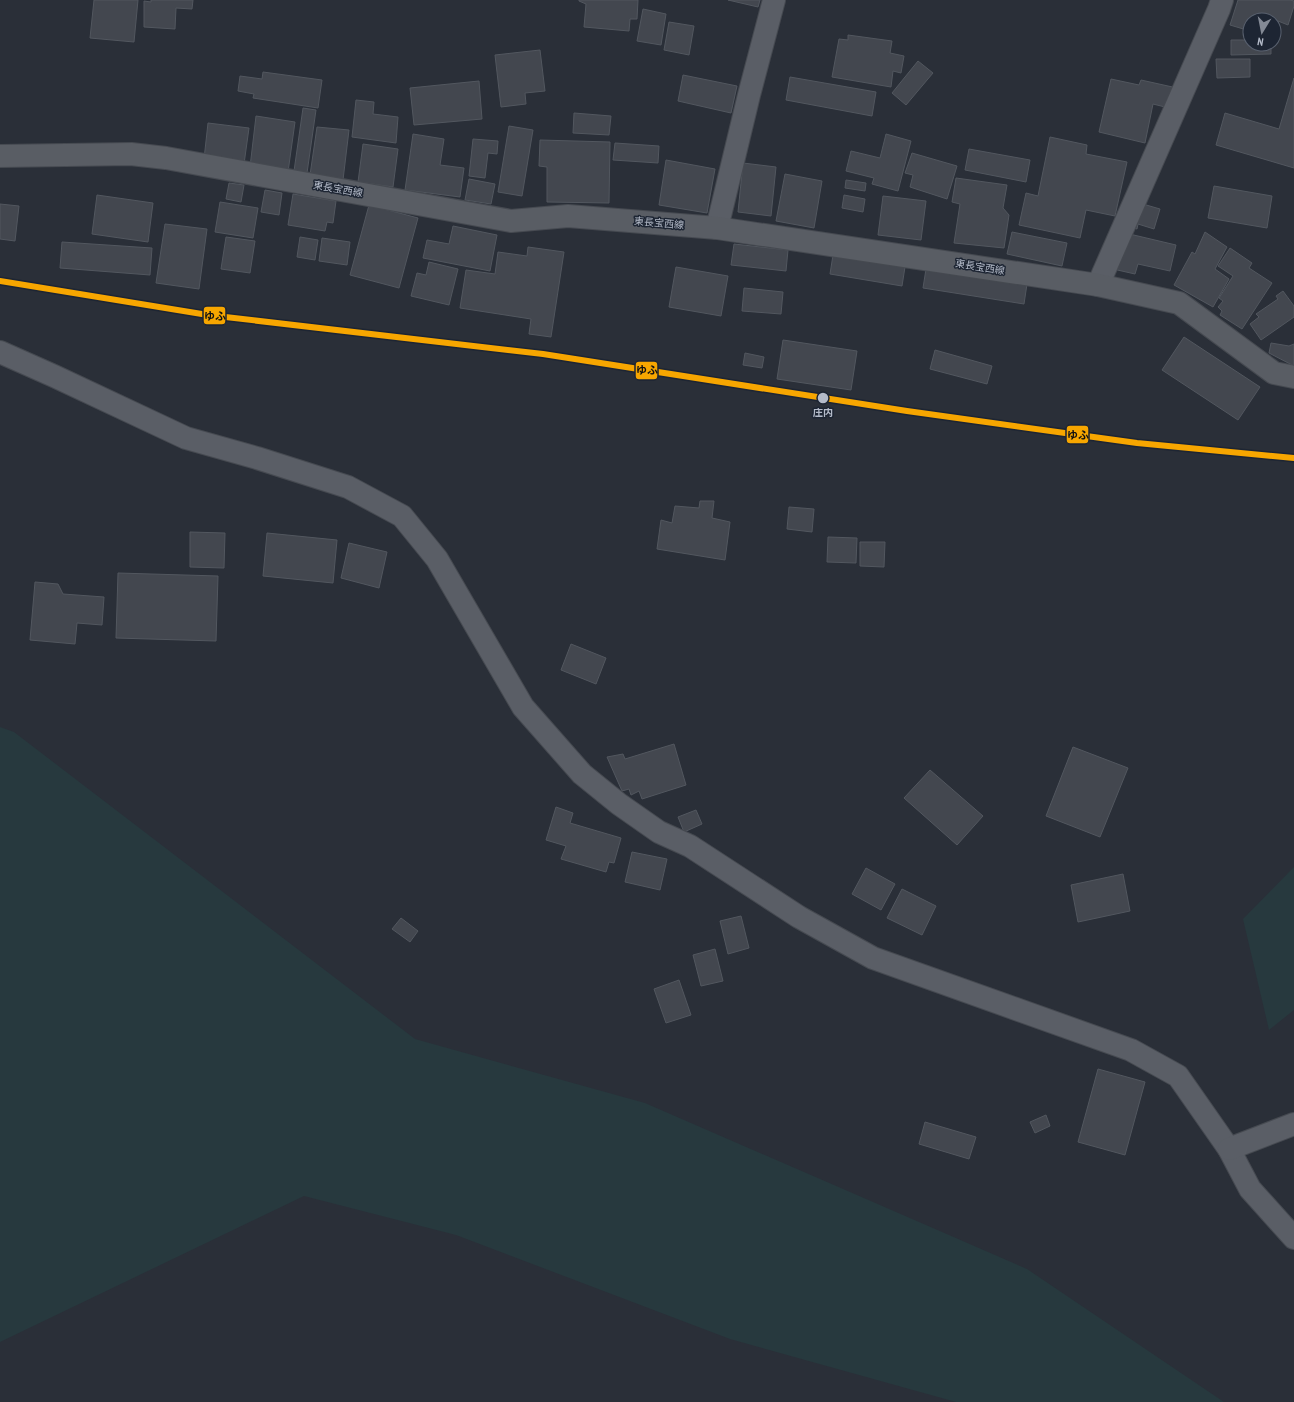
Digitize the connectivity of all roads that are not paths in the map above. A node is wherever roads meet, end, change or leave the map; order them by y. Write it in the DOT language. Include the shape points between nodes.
graph roads {
  1 [pos="774,0"];
  2 [pos="1222,0"];
  3 [pos="0,156"];
  4 [pos="717,228"];
  5 [pos="1098,285"];
  6 [pos="0,352"];
  7 [pos="1294,377"];
  8 [pos="1294,1124"];
  9 [pos="1229,1148"];
  10 [pos="1294,1238"];
  1 -- 4 [label="street"];
  2 -- 5 [label="street"];
  3 -- 4 [label="main road, 東長宝西線" via="131,154 511,221 568,216"];
  4 -- 5 [label="main road, 東長宝西線"];
  5 -- 7 [label="main road, 東長宝西線" via="1179,303 1274,373"];
  6 -- 9 [label="street" via="186,438 348,487 402,516 437,559 523,707 582,774 619,804 659,832 690,846 799,917 873,958 1131,1050 1178,1076"];
  8 -- 9 [label="street"];
  9 -- 10 [label="street" via="1250,1189"];
}
